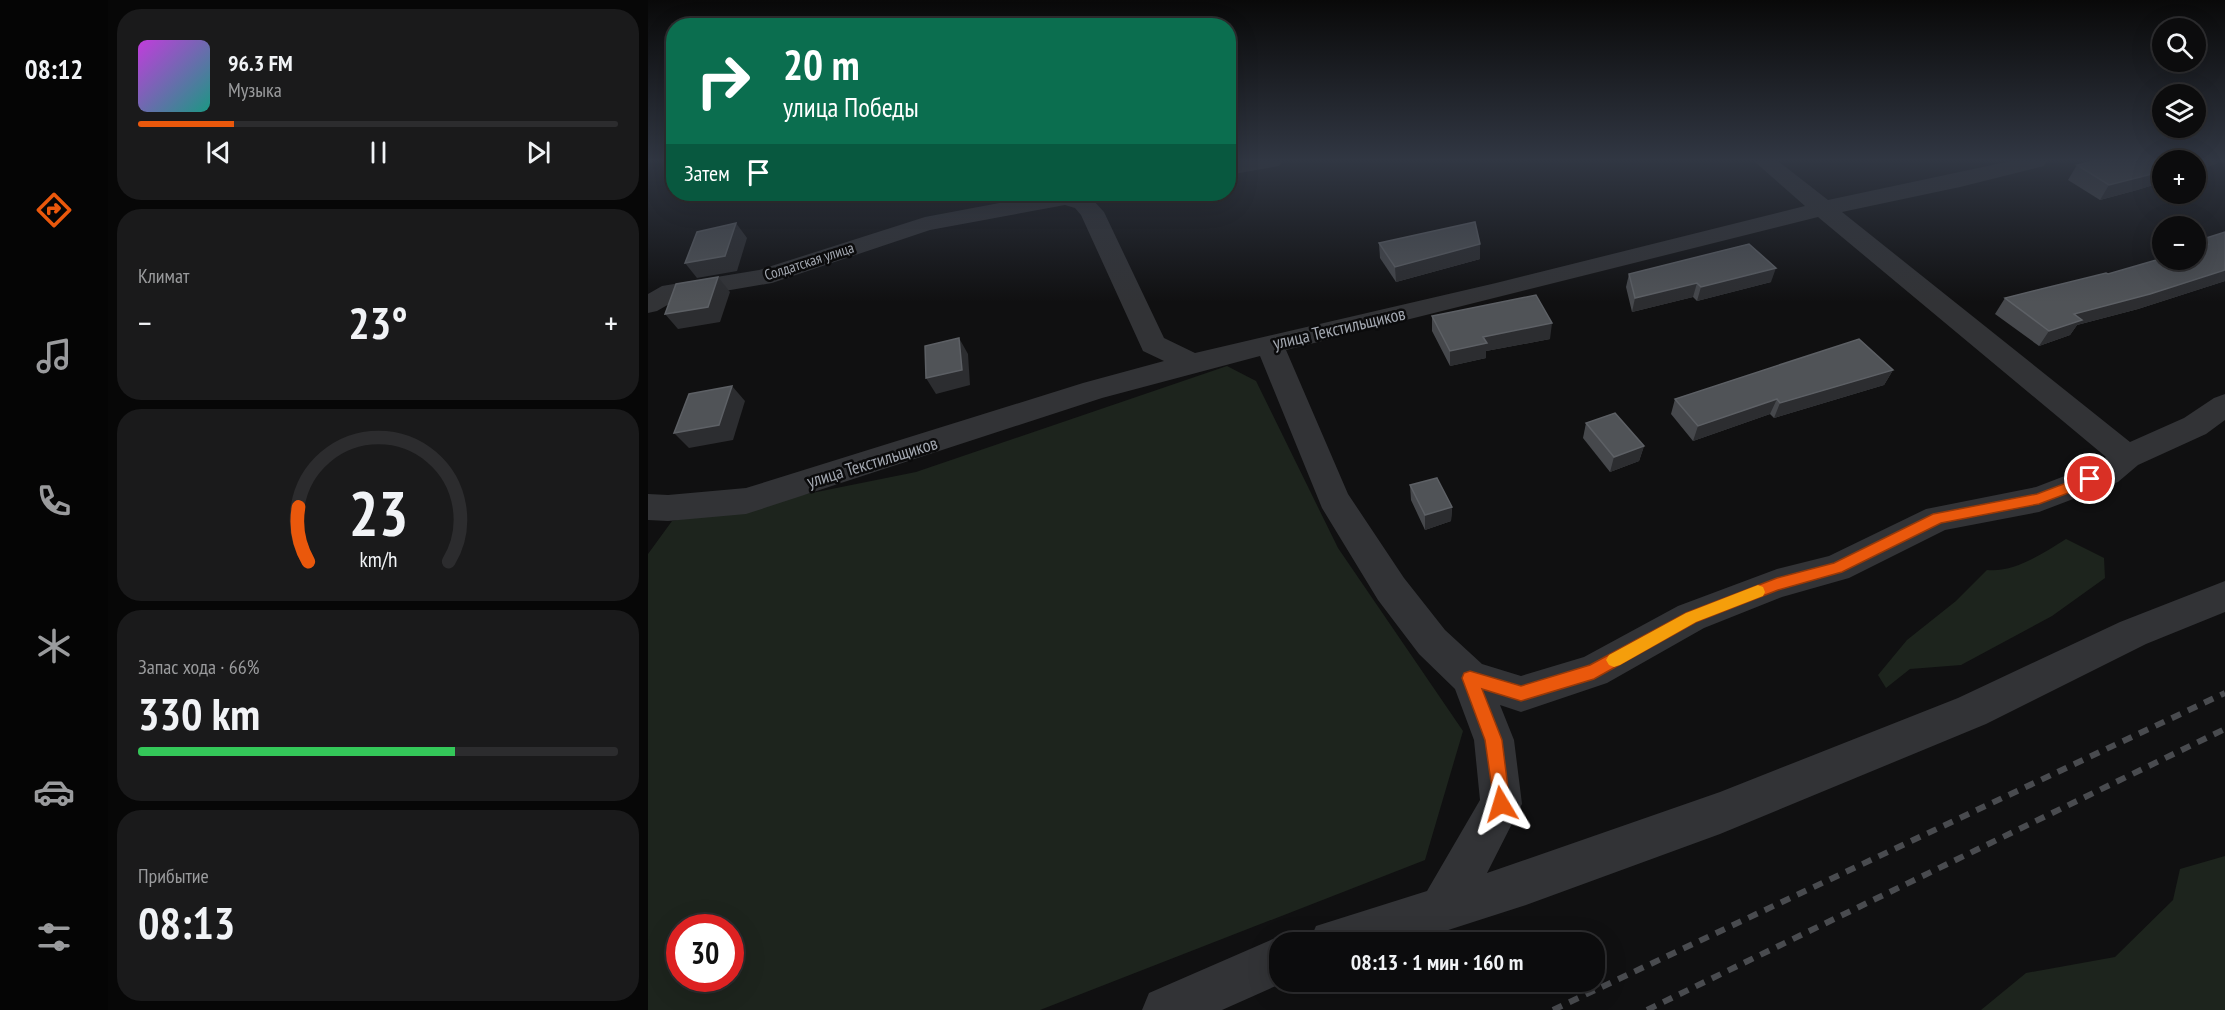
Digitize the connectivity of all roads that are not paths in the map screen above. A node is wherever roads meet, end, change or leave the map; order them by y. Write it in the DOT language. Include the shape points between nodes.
graph roads {
  1 [pos="1004,208"];
  2 [pos="1088,208"];
  3 [pos="1825,208"];
  4 [pos="648,305"];
  5 [pos="1269,344"];
  6 [pos="1192,363"];
  7 [pos="2225,405"];
  8 [pos="2127,457"];
  9 [pos="648,507"];
  10 [pos="2225,596"];
  11 [pos="1470,678"];
  12 [pos="1442,910"];
  13 [pos="1366,932"];
  14 [pos="1269,965"];
  15 [pos="1166,1010"];
  1 -- 4 [label="street, Солдатская улица" via="925,224 763,277 671,292"];
  2 -- 6 [label="street" via="1153,344"];
  3 -- 5 [label="street, улица Текстильщиков"];
  3 -- 8 [label="street"];
  5 -- 6 [label="street, улица Текстильщиков"];
  5 -- 11 [label="street" via="1334,499 1398,598 1432,642"];
  6 -- 9 [label="street, улица Текстильщиков" via="1093,390 746,501"];
  7 -- 8 [label="street" via="2195,426"];
  8 -- 11 [label="street" via="2107,473 2039,499 1938,518 1837,568 1777,584 1691,617 1594,671 1521,694"];
  10 -- 12 [label="street" via="2133,633 1972,711 1731,809"];
  11 -- 12 [label="street" via="1494,740 1501,804"];
  12 -- 13 [label="street"];
  14 -- 15 [label="street"];
}
